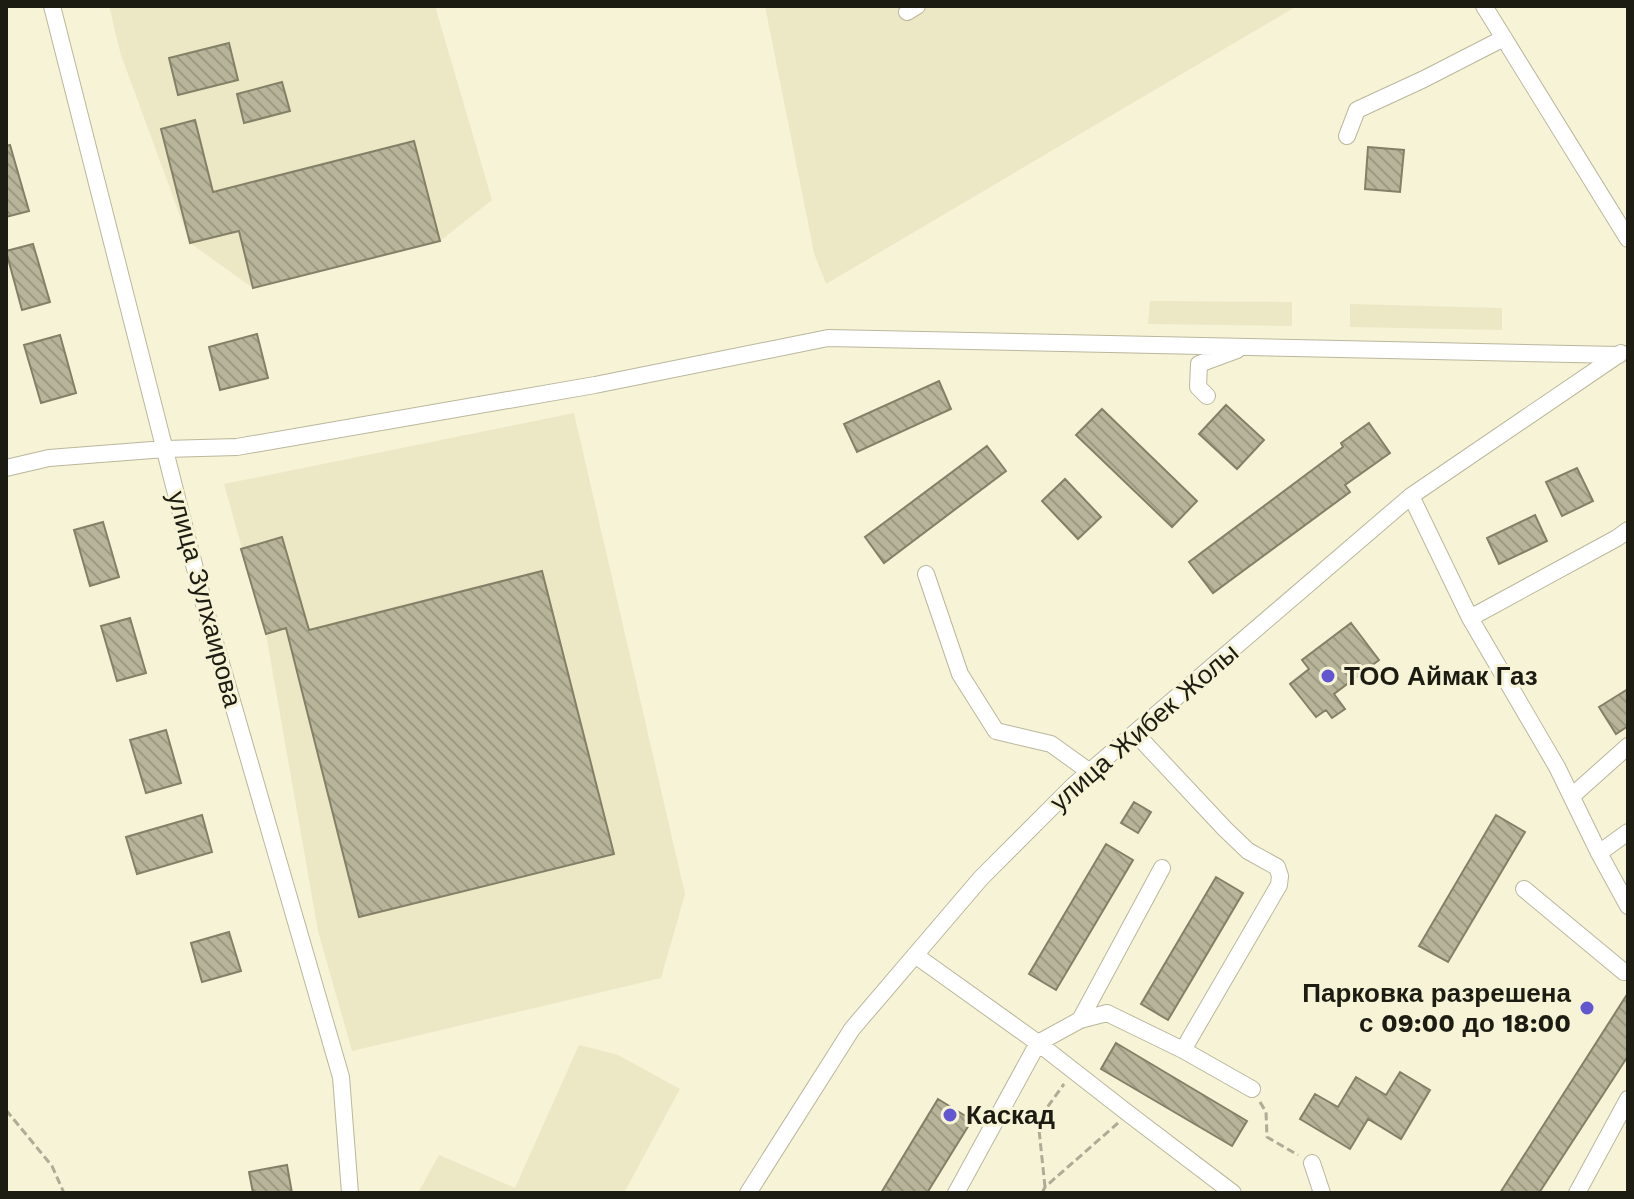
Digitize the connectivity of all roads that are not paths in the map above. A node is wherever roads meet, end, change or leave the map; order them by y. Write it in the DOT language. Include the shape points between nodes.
graph roads {
  1 [pos="52,6"];
  2 [pos="1484,6"];
  3 [pos="1504,38"];
  4 [pos="1347,136"];
  5 [pos="1628,239"];
  6 [pos="1246,347"];
  7 [pos="1623,352"];
  8 [pos="1207,396"];
  9 [pos="165,449"];
  10 [pos="6,468"];
  11 [pos="1411,496"];
  12 [pos="1628,530"];
  13 [pos="926,574"];
  14 [pos="1470,618"];
  15 [pos="1135,733"];
  16 [pos="1628,746"];
  17 [pos="1090,772"];
  18 [pos="1572,796"];
  19 [pos="1628,832"];
  20 [pos="1599,853"];
  21 [pos="1162,868"];
  22 [pos="1524,889"];
  23 [pos="1628,906"];
  24 [pos="915,955"];
  25 [pos="1628,971"];
  26 [pos="1080,1020"];
  27 [pos="1038,1043"];
  28 [pos="1183,1050"];
  29 [pos="1252,1089"];
  30 [pos="1628,1099"];
  31 [pos="1312,1163"];
  32 [pos="350,1193"];
  33 [pos="748,1193"];
  34 [pos="956,1193"];
  35 [pos="1233,1193"];
  36 [pos="1322,1193"];
  37 [pos="1577,1193"];
  1 -- 9 [label="street, улица Зулхаирова"];
  2 -- 3 [label="street"];
  3 -- 4 [label="street" via="1357,110"];
  3 -- 5 [label="street"];
  6 -- 7 [label="street"];
  6 -- 8 [label="street" via="1199,364 1198,387"];
  6 -- 9 [label="street" via="828,338 268,442"];
  7 -- 11 [label="street, улица Жибек Жолы"];
  9 -- 10 [label="street" via="49,458"];
  9 -- 32 [label="street, улица Зулхаирова" via="205,608 341,1077"];
  11 -- 14 [label="street"];
  11 -- 15 [label="street, улица Жибек Жолы"];
  12 -- 14 [label="street"];
  13 -- 17 [label="street" via="960,674 996,731 1051,744"];
  14 -- 18 [label="street"];
  15 -- 17 [label="street, улица Жибек Жолы"];
  15 -- 28 [label="street" via="1225,829 1248,851 1277,867 1280,876"];
  16 -- 18 [label="street"];
  17 -- 24 [label="street, улица Жибек Жолы" via="981,878"];
  18 -- 20 [label="street"];
  19 -- 20 [label="street"];
  20 -- 23 [label="street"];
  21 -- 26 [label="street"];
  22 -- 25 [label="street"];
  24 -- 27 [label="street"];
  24 -- 33 [label="street, улица Жибек Жолы" via="852,1029"];
  26 -- 27 [label="street"];
  26 -- 28 [label="street" via="1107,1013"];
  27 -- 34 [label="street"];
  27 -- 35 [label="street"];
  28 -- 29 [label="street"];
  30 -- 37 [label="street"];
  31 -- 36 [label="street"];
}
